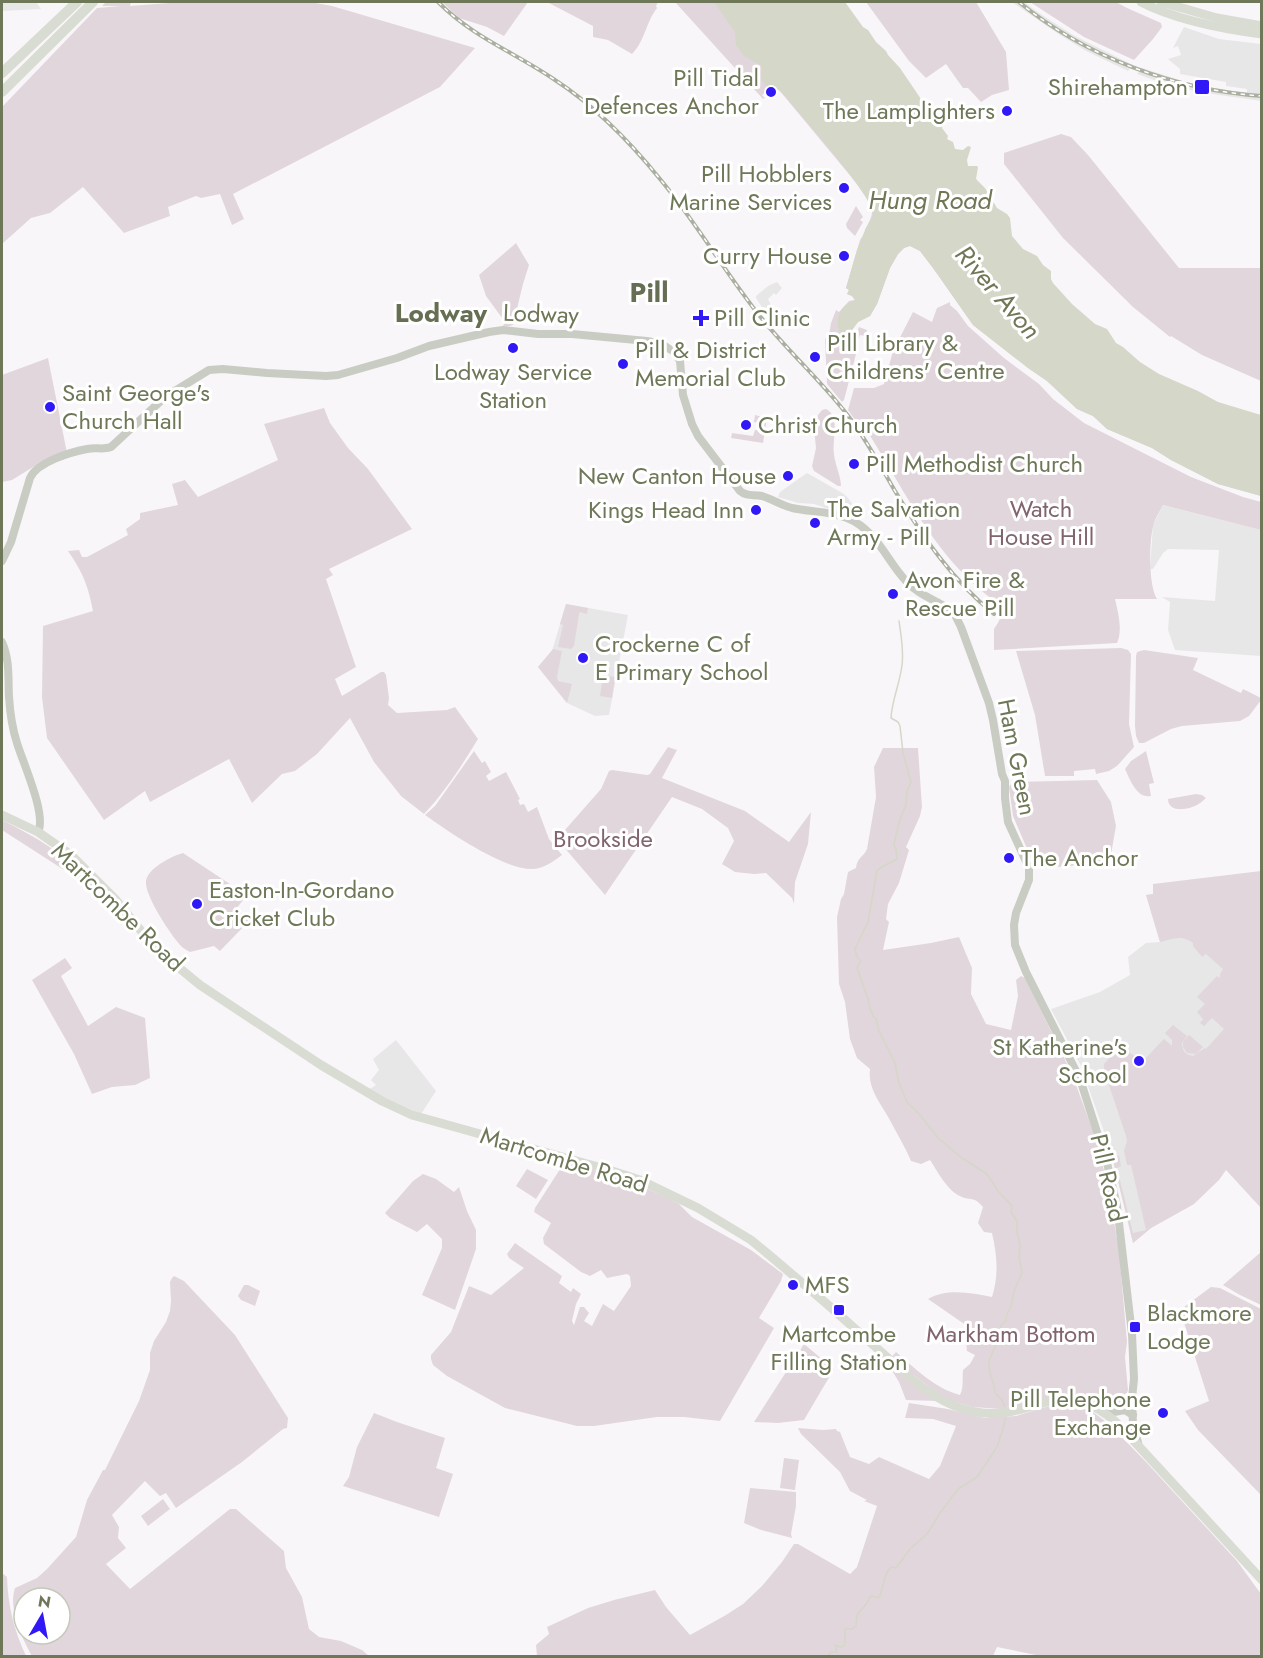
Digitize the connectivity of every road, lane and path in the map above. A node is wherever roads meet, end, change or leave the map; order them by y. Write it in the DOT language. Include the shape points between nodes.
graph roads {
  1 [pos="1141,2"];
  2 [pos="1161,2"];
  3 [pos="75,3"];
  4 [pos="91,3"];
  5 [pos="1262,26"];
  6 [pos="1262,34"];
  7 [pos="2,73"];
  8 [pos="2,92"];
  9 [pos="852,521"];
  10 [pos="2,561"];
  11 [pos="2,642"];
  12 [pos="2,815"];
  13 [pos="38,832"];
  14 [pos="1026,972"];
  15 [pos="1132,1398"];
  16 [pos="1102,1410"];
  17 [pos="1125,1410"];
  18 [pos="1133,1415"];
  19 [pos="1134,1425"];
  20 [pos="1123,1429"];
  21 [pos="1139,1446"];
  22 [pos="1262,1580"];
  1 -- 6 [label="main road" via="1216,26"];
  2 -- 5 [label="main road"];
  3 -- 7 [label="highway"];
  4 -- 8 [label="highway"];
  9 -- 10 [label="street, Lodway" via="740,491 698,436 683,395 680,361 662,344 498,331 429,346 338,375 209,370 165,397 111,447 83,450 36,470"];
  9 -- 14 [label="street, Ham Green" via="874,538 908,583 954,613 961,627 989,703 1005,781 1008,822 1029,868 1013,934"];
  11 -- 13 [label="street" via="9,665 13,730 40,813"];
  12 -- 13 [label="main road, Martcombe Road"];
  13 -- 16 [label="main road, Martcombe Road" via="76,860 116,900 153,946 200,985 382,1101 412,1115 617,1172 698,1208 751,1240 928,1392 946,1403 986,1413 1015,1411 1059,1400 1077,1401"];
  14 -- 15 [label="street, Pill Road" via="1080,1079 1107,1163 1127,1289"];
  15 -- 17 [label="street, Pill Road"];
  15 -- 18 [label="street, Pill Road"];
  16 -- 17 [label="street"];
  16 -- 20 [label="main road, Martcombe Road"];
  17 -- 18 [label="street"];
  17 -- 20 [label="street, Pill Road"];
  18 -- 19 [label="street, Pill Road"];
  19 -- 20 [label="street"];
  19 -- 21 [label="street, Pill Road"];
  20 -- 21 [label="main road, Martcombe Road"];
  21 -- 22 [label="main road, Pill Road"];
}
